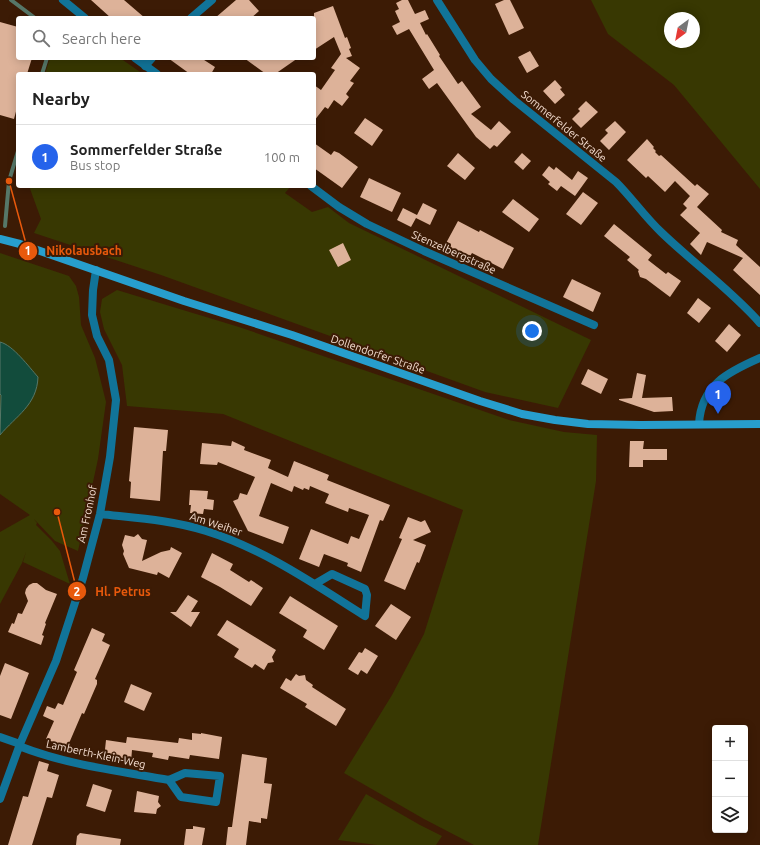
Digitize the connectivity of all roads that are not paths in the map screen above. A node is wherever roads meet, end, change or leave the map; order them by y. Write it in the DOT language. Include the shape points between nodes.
graph roads {
  1 [pos="63,0"];
  2 [pos="212,0"];
  3 [pos="437,0"];
  4 [pos="83,16"];
  5 [pos="192,16"];
  6 [pos="138,60"];
  7 [pos="150,60"];
  8 [pos="145,66"];
  9 [pos="154,72"];
  10 [pos="314,188"];
  11 [pos="0,239"];
  12 [pos="96,270"];
  13 [pos="760,323"];
  14 [pos="594,325"];
  15 [pos="760,358"];
  16 [pos="699,424"];
  17 [pos="760,424"];
  18 [pos="100,514"];
  19 [pos="315,584"];
  20 [pos="0,737"];
  21 [pos="20,745"];
  22 [pos="169,780"];
  23 [pos="0,799"];
  1 -- 4 [label="street"];
  2 -- 5 [label="street"];
  3 -- 13 [label="street, Sommerfelder Straße" via="471,54 491,79 616,182 660,232 727,290"];
  6 -- 8 [label="street"];
  7 -- 8 [label="street"];
  8 -- 9 [label="street"];
  10 -- 14 [label="street, Stenzelbergstraße" via="367,224"];
  11 -- 12 [label="main road, Dollendorfer Straße"];
  12 -- 16 [label="main road, Dollendorfer Straße" via="480,402 522,414 588,424"];
  12 -- 18 [label="street, Am Fronhof" via="92,315 97,336 109,360 116,400"];
  15 -- 16 [label="street" via="733,371 718,382 707,394 702,405"];
  16 -- 17 [label="main road, Dollendorfer Straße"];
  18 -- 19 [label="street, Am Weiher" via="174,523 206,531 260,552"];
  18 -- 21 [label="street, Am Fronhof" via="83,578 56,661"];
  19 -- 19 [label="street, Am Weiher" via="346,604 364,616 367,595 365,589 332,574"];
  20 -- 21 [label="street, Lamberth-Klein-Weg"];
  21 -- 22 [label="street, Lamberth-Klein-Weg" via="42,755 84,765"];
  21 -- 23 [label="street, Am Fronhof"];
  22 -- 22 [label="street" via="181,797 216,802 220,776 185,773"];
}
